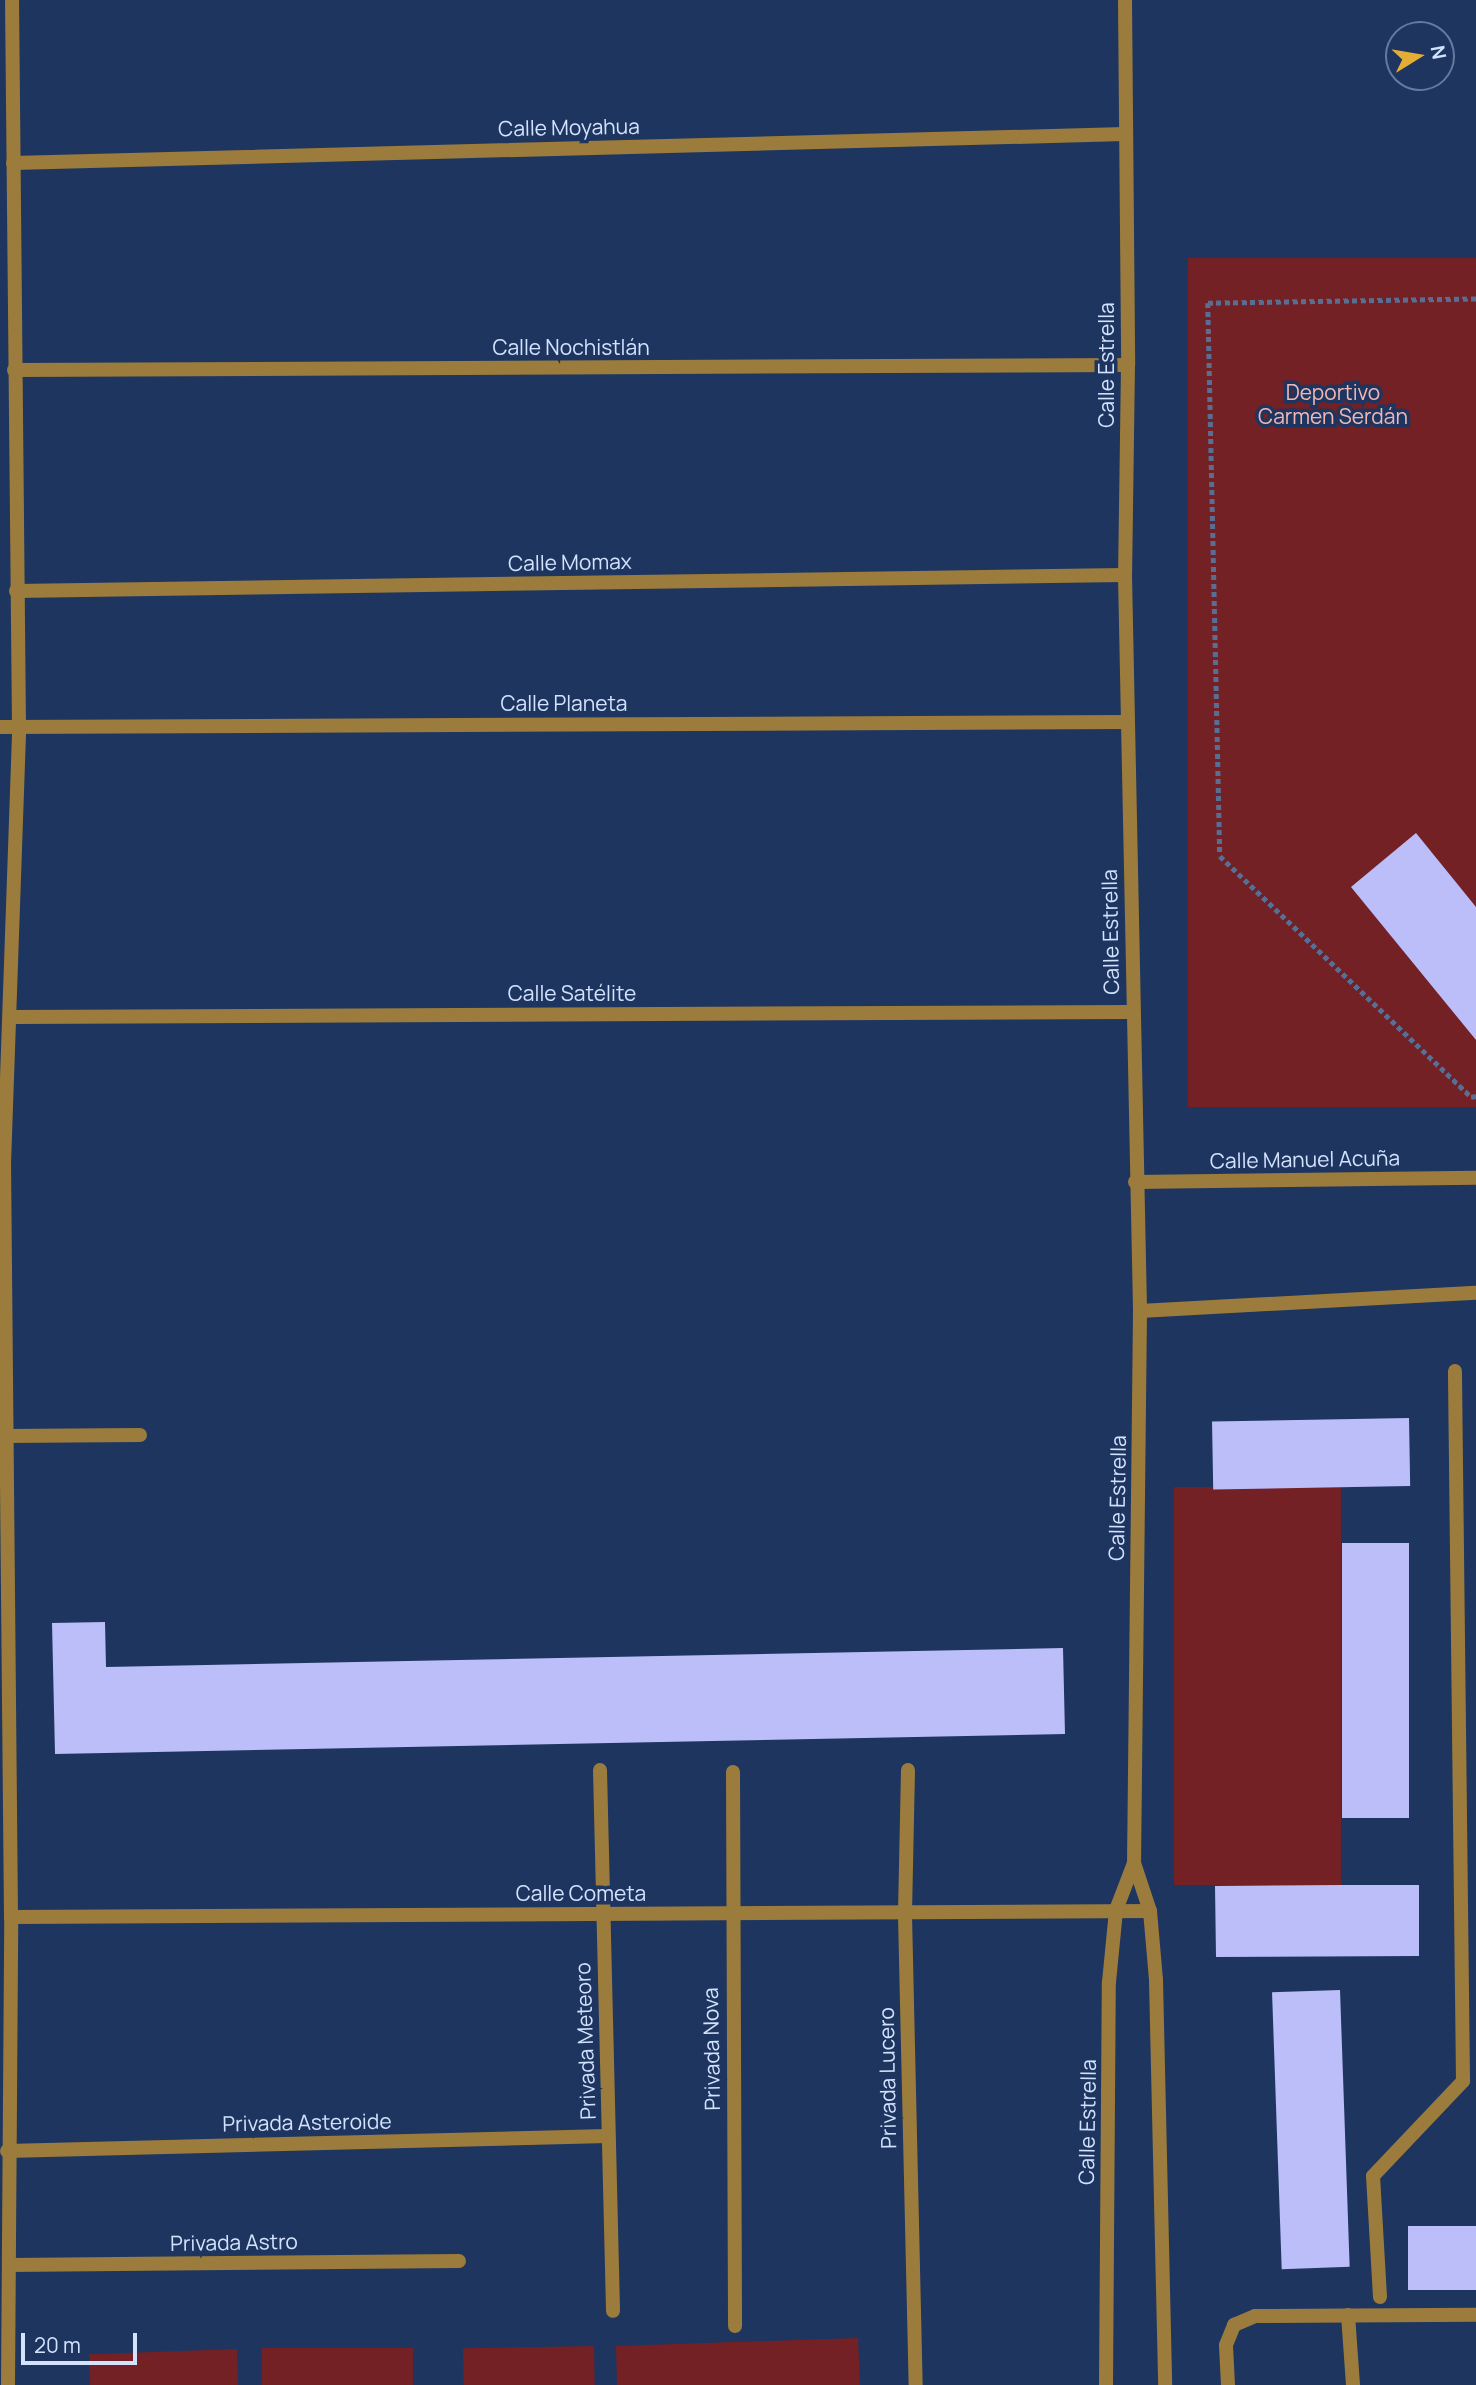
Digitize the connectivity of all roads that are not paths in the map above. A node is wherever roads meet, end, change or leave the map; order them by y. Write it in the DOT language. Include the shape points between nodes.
graph roads {
  1 [pos="12,0"];
  2 [pos="1125,0"];
  3 [pos="1125,134"];
  4 [pos="13,163"];
  5 [pos="1128,365"];
  6 [pos="14,370"];
  7 [pos="1125,575"];
  8 [pos="16,591"];
  9 [pos="1128,722"];
  10 [pos="0,727"];
  11 [pos="19,727"];
  12 [pos="1133,1012"];
  13 [pos="12,1017"];
  14 [pos="2,1164"];
  15 [pos="1476,1178"];
  16 [pos="1135,1182"];
  17 [pos="1476,1293"];
  18 [pos="1140,1311"];
  19 [pos="1455,1371"];
  20 [pos="6,1436"];
  21 [pos="140,1436"];
  22 [pos="5,1767"];
  23 [pos="600,1770"];
  24 [pos="908,1770"];
  25 [pos="733,1772"];
  26 [pos="1134,1863"];
  27 [pos="1115,1910"];
  28 [pos="1150,1911"];
  29 [pos="731,1912"];
  30 [pos="602,1914"];
  31 [pos="905,1915"];
  32 [pos="11,1917"];
  33 [pos="608,2136"];
  34 [pos="7,2151"];
  35 [pos="459,2261"];
  36 [pos="9,2265"];
  37 [pos="1380,2297"];
  38 [pos="613,2311"];
  39 [pos="1348,2315"];
  40 [pos="1476,2315"];
  41 [pos="735,2326"];
  42 [pos="8,2385"];
  43 [pos="916,2385"];
  44 [pos="1106,2385"];
  45 [pos="1165,2385"];
  46 [pos="1228,2385"];
  47 [pos="1353,2385"];
  1 -- 4 [label="street"];
  2 -- 3 [label="street, Calle Estrella"];
  3 -- 4 [label="street, Calle Moyahua"];
  3 -- 5 [label="street, Calle Estrella"];
  4 -- 6 [label="street"];
  5 -- 6 [label="street, Calle Nochistlán"];
  5 -- 7 [label="street, Calle Estrella"];
  6 -- 8 [label="street"];
  7 -- 8 [label="street, Calle Momax"];
  7 -- 9 [label="street, Calle Estrella"];
  8 -- 11 [label="street"];
  9 -- 11 [label="street, Calle Planeta"];
  9 -- 12 [label="street, Calle Estrella"];
  10 -- 11 [label="street, Calle Planeta"];
  11 -- 13 [label="street"];
  12 -- 13 [label="street, Calle Satélite"];
  12 -- 16 [label="street, Calle Estrella"];
  13 -- 14 [label="street"];
  14 -- 20 [label="street"];
  15 -- 16 [label="street, Calle Manuel Acuña"];
  16 -- 18 [label="street, Calle Estrella"];
  17 -- 18 [label="street"];
  18 -- 26 [label="street, Calle Estrella"];
  19 -- 37 [label="street" via="1463,2081 1373,2176"];
  20 -- 21 [label="street"];
  20 -- 22 [label="street"];
  22 -- 32 [label="street"];
  23 -- 30 [label="street, Privada Meteoro"];
  24 -- 31 [label="street, Privada Lucero"];
  25 -- 29 [label="street, Privada Nova"];
  26 -- 27 [label="street, Calle Estrella"];
  26 -- 28 [label="street, Calle Estrella"];
  27 -- 28 [label="street, Calle Cometa"];
  27 -- 31 [label="street, Calle Cometa"];
  27 -- 44 [label="street, Calle Estrella" via="1109,1982"];
  28 -- 45 [label="street, Calle Estrella"];
  29 -- 30 [label="street, Calle Cometa"];
  29 -- 31 [label="street, Calle Cometa"];
  29 -- 41 [label="street, Privada Nova"];
  30 -- 32 [label="street, Calle Cometa"];
  30 -- 33 [label="street, Privada Meteoro"];
  31 -- 43 [label="street, Privada Lucero"];
  32 -- 34 [label="street"];
  33 -- 34 [label="street, Privada Asteroide"];
  33 -- 38 [label="street, Privada Meteoro"];
  34 -- 36 [label="street"];
  35 -- 36 [label="street, Privada Astro"];
  36 -- 42 [label="street"];
  39 -- 40 [label="street"];
  39 -- 46 [label="street" via="1255,2316 1234,2325 1226,2346"];
  39 -- 47 [label="street"];
}
